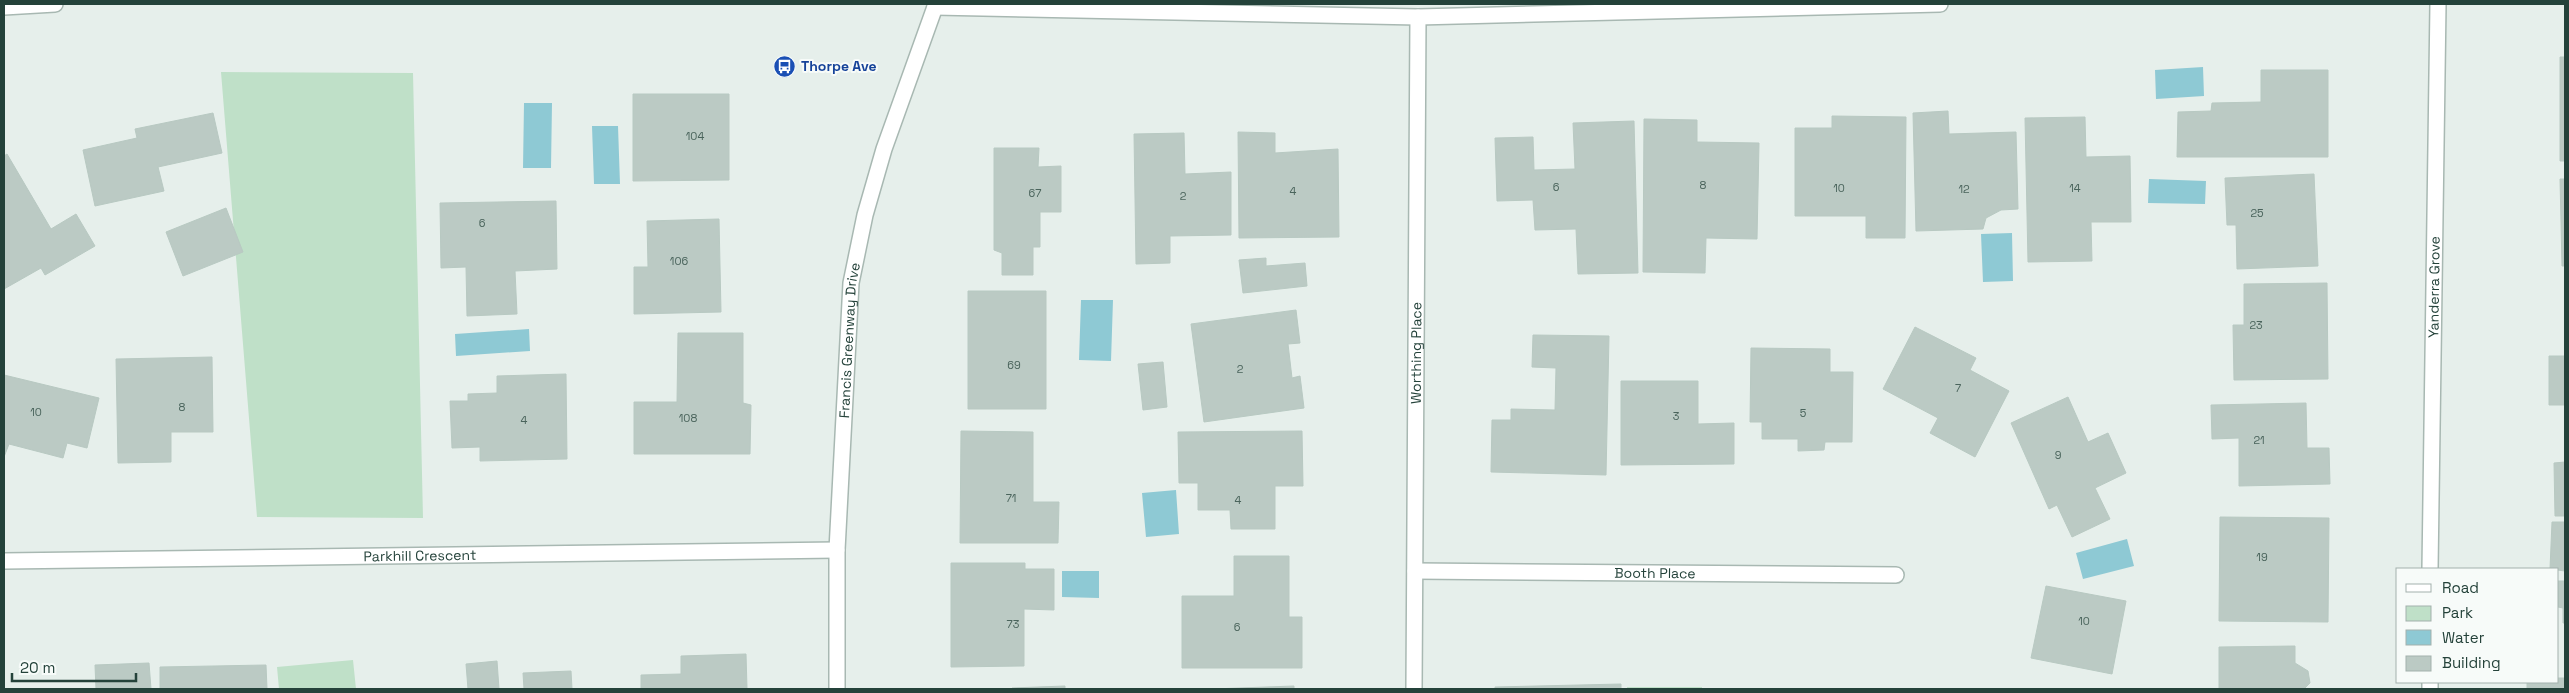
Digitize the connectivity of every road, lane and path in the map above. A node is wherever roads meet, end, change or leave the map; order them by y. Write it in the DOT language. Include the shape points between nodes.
graph roads {
  1 [pos="55,4"];
  2 [pos="1940,4"];
  3 [pos="2438,4"];
  4 [pos="936,5"];
  5 [pos="4,7"];
  6 [pos="1418,17"];
  7 [pos="837,550"];
  8 [pos="4,561"];
  9 [pos="2430,568"];
  10 [pos="1415,571"];
  11 [pos="1896,575"];
  12 [pos="837,689"];
  13 [pos="1414,689"];
  1 -- 5 [label="street"];
  2 -- 6 [label="street"];
  3 -- 9 [label="street, Yanderra Grove"];
  4 -- 6 [label="street"];
  4 -- 7 [label="street, Francis Greenway Drive" via="884,149 865,215 851,283"];
  6 -- 10 [label="street, Worthing Place"];
  7 -- 8 [label="street, Parkhill Crescent"];
  7 -- 12 [label="street, Francis Greenway Drive"];
  10 -- 11 [label="street, Booth Place"];
  10 -- 13 [label="street, Worthing Place"];
}
